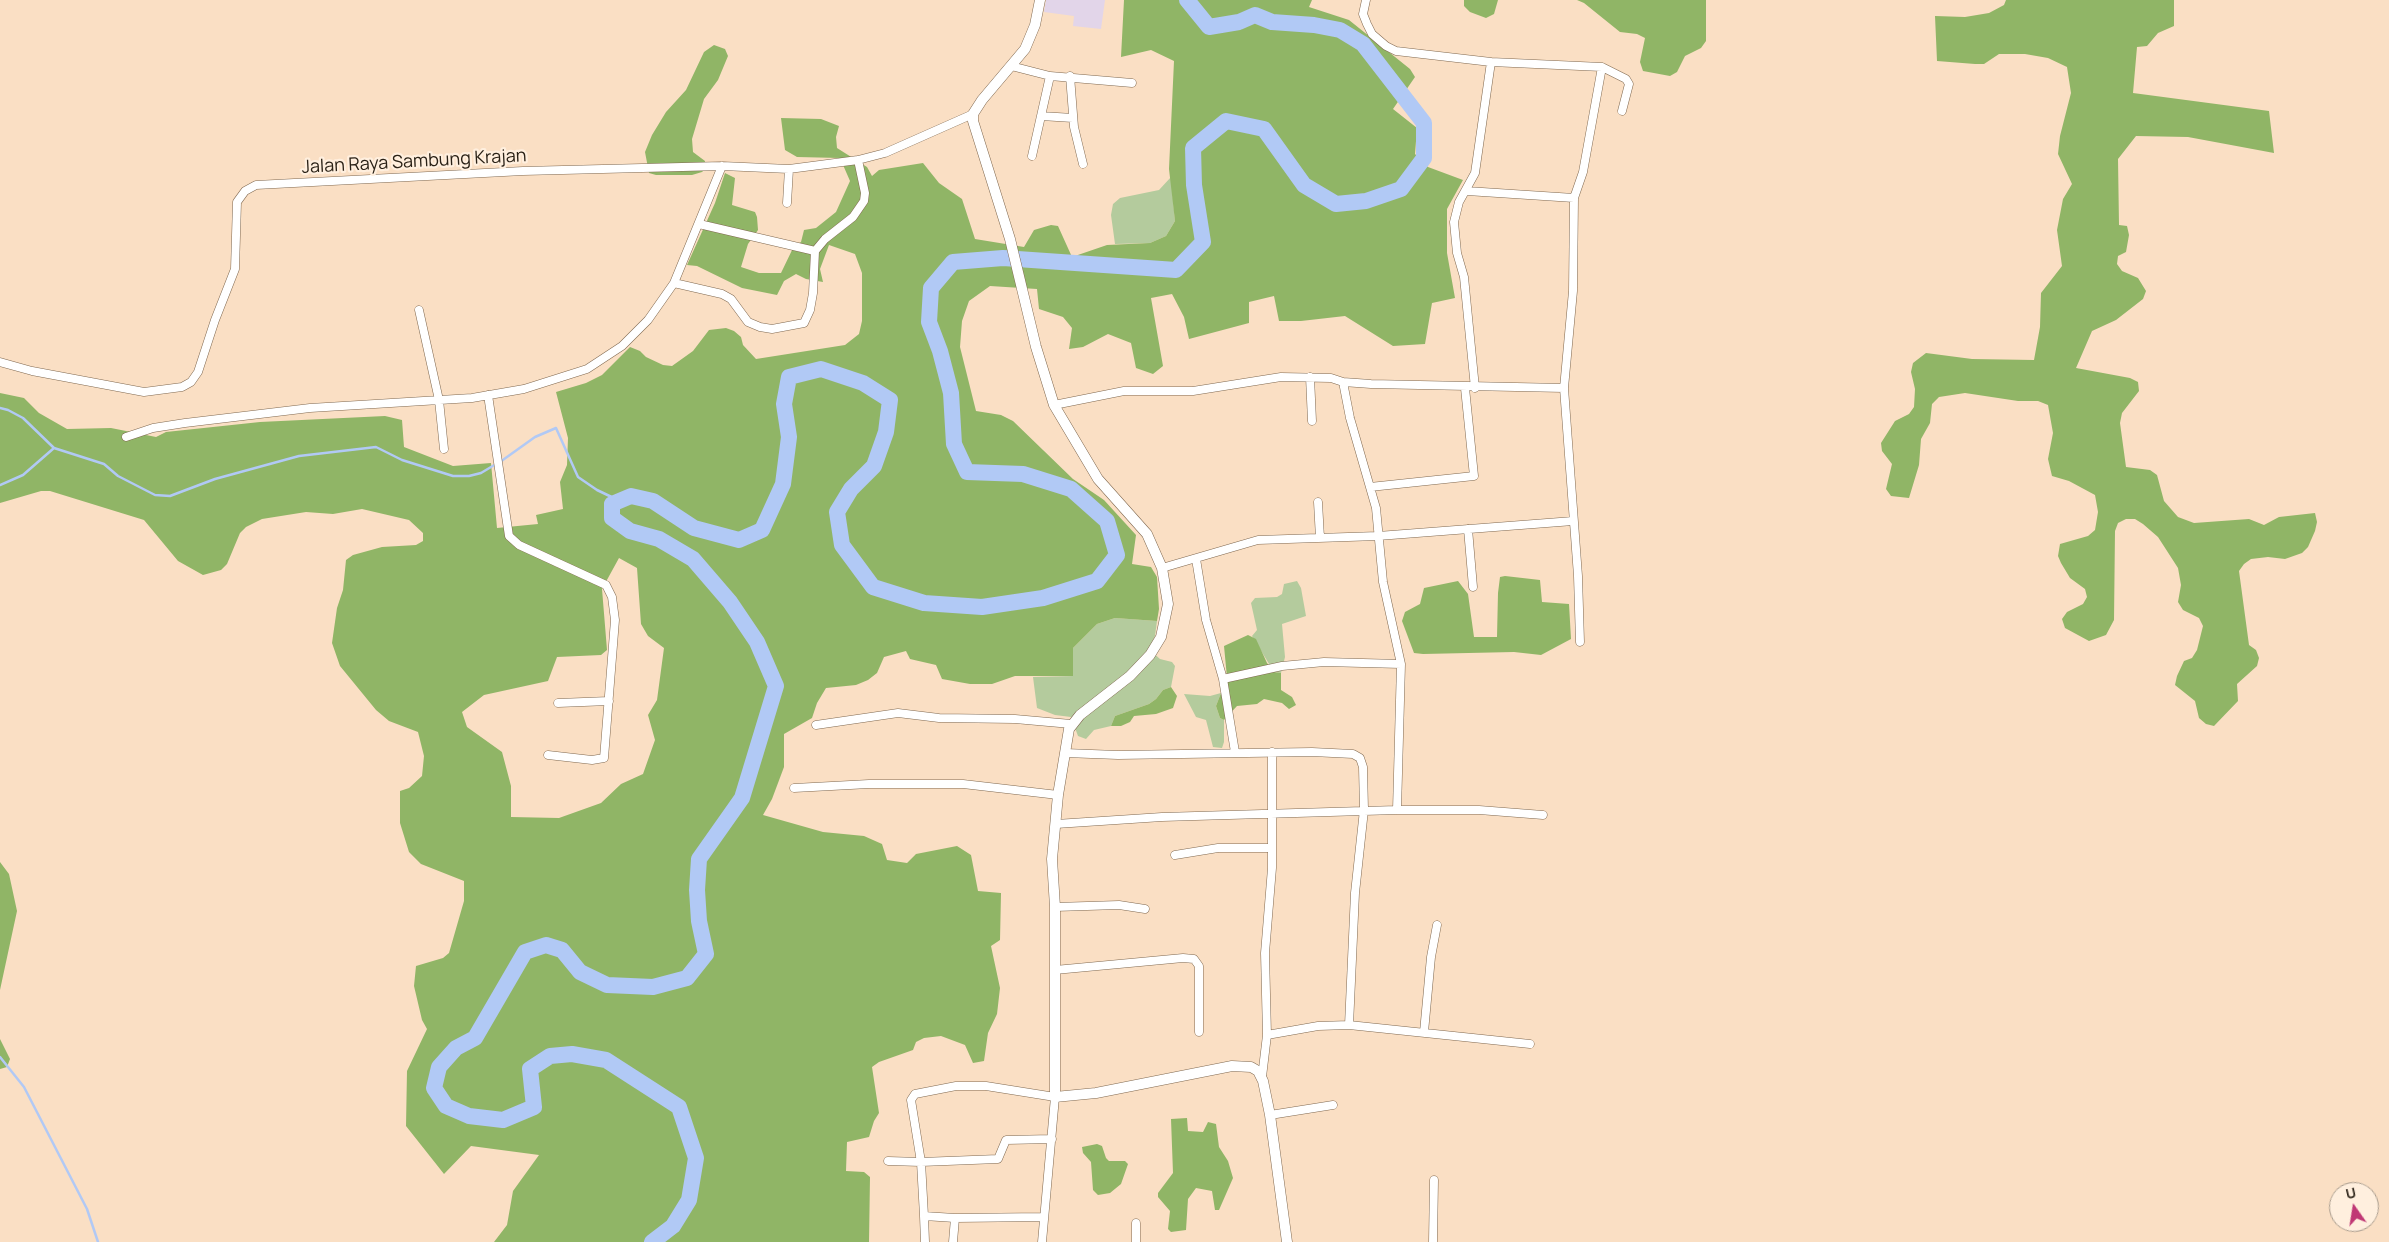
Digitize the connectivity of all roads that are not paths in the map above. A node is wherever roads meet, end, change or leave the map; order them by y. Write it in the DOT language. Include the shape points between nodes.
graph roads {
  1 [pos="1040,0"];
  2 [pos="1366,0"];
  3 [pos="1492,62"];
  4 [pos="1012,66"];
  5 [pos="1602,67"];
  6 [pos="1050,76"];
  7 [pos="1070,76"];
  8 [pos="1132,83"];
  9 [pos="1622,111"];
  10 [pos="973,114"];
  11 [pos="1041,116"];
  12 [pos="1073,118"];
  13 [pos="1032,156"];
  14 [pos="858,160"];
  15 [pos="1083,164"];
  16 [pos="722,166"];
  17 [pos="789,169"];
  18 [pos="1467,191"];
  19 [pos="1574,198"];
  20 [pos="787,203"];
  21 [pos="699,224"];
  22 [pos="816,251"];
  23 [pos="674,283"];
  24 [pos="419,310"];
  25 [pos="0,362"];
  26 [pos="1310,377"];
  27 [pos="1343,382"];
  28 [pos="1465,388"];
  29 [pos="1476,388"];
  30 [pos="1564,388"];
  31 [pos="488,396"];
  32 [pos="439,400"];
  33 [pos="1054,405"];
  34 [pos="1312,421"];
  35 [pos="126,437"];
  36 [pos="444,449"];
  37 [pos="1370,487"];
  38 [pos="1318,502"];
  39 [pos="1573,521"];
  40 [pos="1468,529"];
  41 [pos="1378,536"];
  42 [pos="1320,538"];
  43 [pos="1196,559"];
  44 [pos="1162,568"];
  45 [pos="1473,586"];
  46 [pos="1580,642"];
  47 [pos="1401,664"];
  48 [pos="1223,679"];
  49 [pos="609,701"];
  50 [pos="558,703"];
  51 [pos="1071,724"];
  52 [pos="816,725"];
  53 [pos="1065,752"];
  54 [pos="1235,752"];
  55 [pos="1272,752"];
  56 [pos="548,755"];
  57 [pos="794,788"];
  58 [pos="1058,795"];
  59 [pos="1364,810"];
  60 [pos="1397,810"];
  61 [pos="1272,813"];
  62 [pos="1543,815"];
  63 [pos="1056,824"];
  64 [pos="1272,848"];
  65 [pos="1175,855"];
  66 [pos="1055,907"];
  67 [pos="1145,909"];
  68 [pos="1437,925"];
  69 [pos="1055,970"];
  70 [pos="1349,1025"];
  71 [pos="1199,1032"];
  72 [pos="1424,1032"];
  73 [pos="1267,1035"];
  74 [pos="1530,1044"];
  75 [pos="1262,1077"];
  76 [pos="1055,1097"];
  77 [pos="1333,1105"];
  78 [pos="1270,1115"];
  79 [pos="1052,1139"];
  80 [pos="888,1161"];
  81 [pos="921,1162"];
  82 [pos="1434,1180"];
  83 [pos="924,1216"];
  84 [pos="1044,1217"];
  85 [pos="955,1218"];
  86 [pos="1136,1223"];
  87 [pos="925,1242"];
  88 [pos="953,1242"];
  89 [pos="1042,1242"];
  90 [pos="1136,1242"];
  91 [pos="1287,1242"];
  92 [pos="1433,1242"];
  1 -- 4 [label="main road" via="1030,37"];
  2 -- 3 [label="street" via="1363,14 1367,24 1372,34 1386,46"];
  3 -- 5 [label="street"];
  3 -- 18 [label="street" via="1475,173"];
  4 -- 6 [label="street"];
  4 -- 10 [label="main road"];
  5 -- 9 [label="street" via="1626,79 1629,84"];
  5 -- 19 [label="street"];
  6 -- 7 [label="street"];
  6 -- 11 [label="street"];
  7 -- 8 [label="street"];
  7 -- 12 [label="street"];
  10 -- 14 [label="street, Jalan Raya Sambung Krajan" via="913,142"];
  10 -- 33 [label="main road" via="974,127 1010,239 1036,347"];
  11 -- 12 [label="street"];
  11 -- 13 [label="street"];
  12 -- 15 [label="street"];
  14 -- 17 [label="street, Jalan Raya Sambung Krajan"];
  14 -- 22 [label="street" via="864,201"];
  16 -- 17 [label="street, Jalan Raya Sambung Krajan"];
  16 -- 21 [label="street"];
  16 -- 25 [label="street, Jalan Raya Sambung Krajan" via="523,171 256,185 245,191 237,202 235,269 198,372 191,382 182,387 144,392"];
  17 -- 20 [label="street"];
  18 -- 19 [label="street"];
  18 -- 29 [label="street" via="1459,202 1454,222 1464,278"];
  19 -- 30 [label="street" via="1573,291"];
  21 -- 22 [label="street"];
  21 -- 23 [label="street"];
  22 -- 23 [label="street" via="810,310 804,322 796,325 772,330 760,327 748,322 731,299 722,294"];
  23 -- 31 [label="street" via="648,320 622,346 587,369 524,389"];
  24 -- 32 [label="street"];
  26 -- 27 [label="street"];
  26 -- 33 [label="street" via="1281,377 1192,391 1124,391"];
  26 -- 34 [label="street"];
  27 -- 28 [label="street"];
  27 -- 37 [label="street"];
  28 -- 29 [label="street"];
  28 -- 37 [label="street" via="1474,476"];
  29 -- 30 [label="street"];
  30 -- 39 [label="street"];
  31 -- 32 [label="street"];
  31 -- 49 [label="street" via="512,540 609,588 615,620"];
  32 -- 35 [label="street" via="310,408 153,428"];
  32 -- 36 [label="street"];
  33 -- 44 [label="main road" via="1098,479 1147,534"];
  37 -- 41 [label="street" via="1376,508"];
  38 -- 42 [label="street"];
  39 -- 40 [label="street"];
  39 -- 46 [label="street"];
  40 -- 41 [label="street"];
  40 -- 45 [label="street"];
  41 -- 42 [label="street"];
  41 -- 47 [label="street" via="1391,624"];
  42 -- 43 [label="street" via="1258,540"];
  43 -- 44 [label="street"];
  43 -- 48 [label="street" via="1206,620"];
  44 -- 51 [label="main road" via="1168,604 1161,637 1150,655 1130,676"];
  47 -- 48 [label="street" via="1324,662 1282,666"];
  47 -- 60 [label="street"];
  48 -- 54 [label="street"];
  49 -- 50 [label="street"];
  49 -- 56 [label="street" via="604,758 592,760"];
  51 -- 52 [label="street" via="898,713"];
  51 -- 53 [label="main road"];
  53 -- 54 [label="street" via="1118,755"];
  53 -- 58 [label="main road"];
  54 -- 55 [label="street"];
  55 -- 59 [label="street" via="1356,755 1363,767"];
  55 -- 61 [label="street"];
  57 -- 58 [label="street" via="963,784"];
  58 -- 63 [label="main road"];
  59 -- 60 [label="street"];
  59 -- 61 [label="street"];
  59 -- 70 [label="street" via="1355,893"];
  60 -- 62 [label="street" via="1479,810"];
  61 -- 63 [label="street"];
  61 -- 64 [label="street"];
  63 -- 66 [label="main road" via="1052,859"];
  64 -- 65 [label="street" via="1218,848"];
  64 -- 73 [label="street" via="1265,953"];
  66 -- 67 [label="street" via="1119,905"];
  66 -- 69 [label="main road"];
  68 -- 72 [label="street"];
  69 -- 71 [label="street" via="1194,959 1199,966"];
  69 -- 76 [label="main road"];
  70 -- 72 [label="street"];
  70 -- 73 [label="street" via="1318,1026"];
  72 -- 74 [label="street"];
  73 -- 75 [label="street"];
  75 -- 76 [label="main road" via="1251,1067 1232,1066 1096,1093"];
  75 -- 78 [label="main road"];
  76 -- 79 [label="street"];
  76 -- 81 [label="street" via="986,1086 956,1086 915,1094 911,1100"];
  77 -- 78 [label="street"];
  78 -- 91 [label="main road"];
  79 -- 81 [label="street" via="1006,1140 998,1159"];
  79 -- 84 [label="street"];
  80 -- 81 [label="street"];
  81 -- 83 [label="street"];
  82 -- 92 [label="street"];
  83 -- 85 [label="street"];
  83 -- 87 [label="street"];
  84 -- 85 [label="street"];
  84 -- 89 [label="street"];
  85 -- 88 [label="street"];
  86 -- 90 [label="street"];
}
